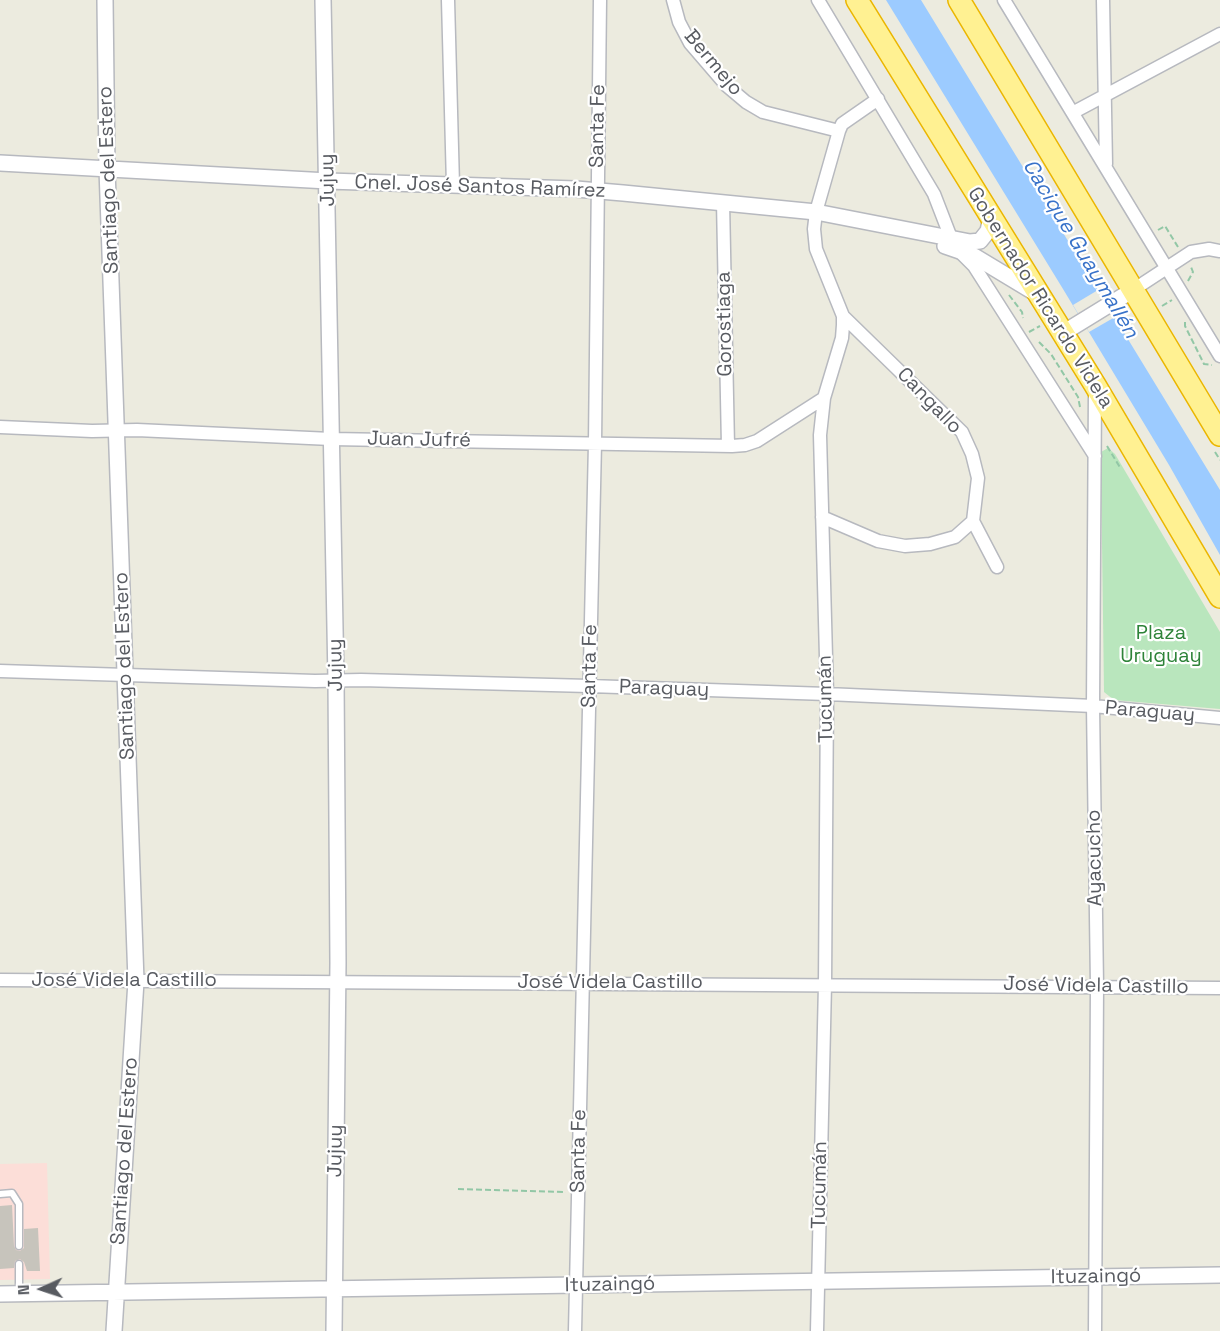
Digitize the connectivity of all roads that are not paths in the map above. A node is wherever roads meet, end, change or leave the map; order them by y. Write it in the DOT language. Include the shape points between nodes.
graph roads {
  1 [pos="105,0"];
  2 [pos="323,0"];
  3 [pos="448,0"];
  4 [pos="600,0"];
  5 [pos="673,0"];
  6 [pos="818,0"];
  7 [pos="857,0"];
  8 [pos="959,0"];
  9 [pos="1004,0"];
  10 [pos="1103,0"];
  11 [pos="1220,34"];
  12 [pos="1103,97"];
  13 [pos="878,99"];
  14 [pos="1074,112"];
  15 [pos="839,131"];
  16 [pos="0,163"];
  17 [pos="1106,167"];
  18 [pos="107,169"];
  19 [pos="328,181"];
  20 [pos="453,185"];
  21 [pos="597,191"];
  22 [pos="723,202"];
  23 [pos="816,212"];
  24 [pos="991,217"];
  25 [pos="955,244"];
  26 [pos="1220,251"];
  27 [pos="1166,267"];
  28 [pos="1132,290"];
  29 [pos="1038,295"];
  30 [pos="843,316"];
  31 [pos="1063,333"];
  32 [pos="1220,356"];
  33 [pos="1095,385"];
  34 [pos="824,398"];
  35 [pos="0,427"];
  36 [pos="117,430"];
  37 [pos="1220,435"];
  38 [pos="331,439"];
  39 [pos="595,443"];
  40 [pos="728,446"];
  41 [pos="1095,456"];
  42 [pos="822,517"];
  43 [pos="973,520"];
  44 [pos="997,567"];
  45 [pos="1220,597"];
  46 [pos="0,671"];
  47 [pos="125,675"];
  48 [pos="336,681"];
  49 [pos="589,686"];
  50 [pos="828,694"];
  51 [pos="1093,706"];
  52 [pos="1220,718"];
  53 [pos="0,980"];
  54 [pos="136,981"];
  55 [pos="338,982"];
  56 [pos="583,983"];
  57 [pos="825,984"];
  58 [pos="1097,986"];
  59 [pos="1220,988"];
  60 [pos="0,1194"];
  61 [pos="19,1246"];
  62 [pos="19,1264"];
  63 [pos="1220,1275"];
  64 [pos="1096,1277"];
  65 [pos="818,1282"];
  66 [pos="576,1285"];
  67 [pos="335,1289"];
  68 [pos="116,1293"];
  69 [pos="0,1294"];
  70 [pos="19,1294"];
  71 [pos="114,1331"];
  72 [pos="334,1331"];
  73 [pos="575,1331"];
  74 [pos="817,1331"];
  75 [pos="1095,1331"];
  1 -- 18 [label="street, Santiago del Estero"];
  2 -- 19 [label="street, Jujuy"];
  3 -- 20 [label="street"];
  4 -- 21 [label="street, Santa Fe"];
  5 -- 15 [label="street, Bermejo" via="690,43 746,102 763,112"];
  6 -- 13 [label="street"];
  7 -- 24 [label="highway, Gobernador Ricardo Videla"];
  8 -- 28 [label="highway"];
  9 -- 14 [label="street"];
  10 -- 12 [label="street"];
  11 -- 12 [label="street"];
  12 -- 14 [label="street"];
  12 -- 17 [label="street"];
  13 -- 15 [label="street"];
  13 -- 25 [label="street" via="937,201"];
  14 -- 17 [label="street"];
  15 -- 23 [label="street, Tucumán"];
  16 -- 18 [label="street, Cnel. José Santos Ramírez"];
  17 -- 27 [label="street"];
  18 -- 19 [label="street, Cnel. José Santos Ramírez"];
  18 -- 36 [label="street, Santiago del Estero"];
  19 -- 20 [label="street, Cnel. José Santos Ramírez"];
  19 -- 38 [label="street, Jujuy"];
  20 -- 21 [label="street, Cnel. José Santos Ramírez"];
  21 -- 22 [label="street, Cnel. José Santos Ramírez"];
  21 -- 39 [label="street, Santa Fe"];
  22 -- 23 [label="street, Cnel. José Santos Ramírez"];
  22 -- 40 [label="street, Gorostiaga"];
  23 -- 25 [label="street, Cnel. José Santos Ramírez" via="886,227 892,233"];
  23 -- 30 [label="street, Tucumán" via="816,249"];
  24 -- 25 [label="street, Cnel. José Santos Ramírez" via="988,231 980,241"];
  24 -- 29 [label="highway, Gobernador Ricardo Videla"];
  25 -- 29 [label="street, Cnel. José Santos Ramírez"];
  25 -- 41 [label="street" via="974,266"];
  26 -- 27 [label="street" via="1191,252"];
  27 -- 28 [label="street"];
  27 -- 32 [label="street"];
  28 -- 31 [label="street"];
  28 -- 37 [label="highway"];
  29 -- 31 [label="highway, Gobernador Ricardo Videla"];
  30 -- 34 [label="street, Tucumán" via="842,338"];
  30 -- 43 [label="street, Cangallo" via="962,432 978,478"];
  31 -- 33 [label="highway, Gobernador Ricardo Videla"];
  33 -- 41 [label="street, Ayacucho"];
  33 -- 45 [label="highway, Gobernador Ricardo Videla"];
  34 -- 40 [label="street, Juan Jufré" via="757,441"];
  34 -- 42 [label="street, Tucumán" via="820,435"];
  35 -- 36 [label="street, Juan Jufré"];
  36 -- 38 [label="street, Juan Jufré"];
  36 -- 47 [label="street, Santiago del Estero"];
  38 -- 39 [label="street, Juan Jufré"];
  38 -- 48 [label="street, Jujuy"];
  39 -- 40 [label="street, Juan Jufré"];
  39 -- 49 [label="street, Santa Fe"];
  41 -- 51 [label="street, Ayacucho"];
  42 -- 43 [label="street" via="878,541 905,546 955,537"];
  42 -- 50 [label="street, Tucumán"];
  43 -- 44 [label="street"];
  46 -- 47 [label="street, Paraguay"];
  47 -- 48 [label="street, Paraguay"];
  47 -- 54 [label="street, Santiago del Estero"];
  48 -- 49 [label="street, Paraguay"];
  48 -- 55 [label="street, Jujuy"];
  49 -- 50 [label="street, Paraguay"];
  49 -- 56 [label="street, Santa Fe"];
  50 -- 51 [label="street, Paraguay"];
  50 -- 57 [label="street, Tucumán"];
  51 -- 52 [label="street, Paraguay"];
  51 -- 58 [label="street, Ayacucho"];
  53 -- 54 [label="street, José Videla Castillo"];
  54 -- 55 [label="street, José Videla Castillo"];
  54 -- 68 [label="street, Santiago del Estero"];
  55 -- 56 [label="street, José Videla Castillo"];
  55 -- 67 [label="street, Jujuy"];
  56 -- 57 [label="street, José Videla Castillo"];
  56 -- 66 [label="street, Santa Fe"];
  57 -- 58 [label="street, José Videla Castillo"];
  57 -- 65 [label="street, Tucumán"];
  58 -- 59 [label="street, José Videla Castillo"];
  58 -- 64 [label="street, Ayacucho"];
  60 -- 61 [label="lane" via="12,1193 19,1204"];
  62 -- 70 [label="lane"];
  63 -- 64 [label="street, Ituzaingó"];
  64 -- 65 [label="street, Ituzaingó"];
  64 -- 75 [label="street, Ayacucho"];
  65 -- 66 [label="street, Ituzaingó"];
  65 -- 74 [label="street, Tucumán"];
  66 -- 67 [label="street, Ituzaingó"];
  66 -- 73 [label="street, Santa Fe"];
  67 -- 68 [label="street, Ituzaingó"];
  67 -- 72 [label="street, Jujuy"];
  68 -- 70 [label="street, Ituzaingó"];
  68 -- 71 [label="street, Santiago del Estero"];
  69 -- 70 [label="street, Ituzaingó"];
}
